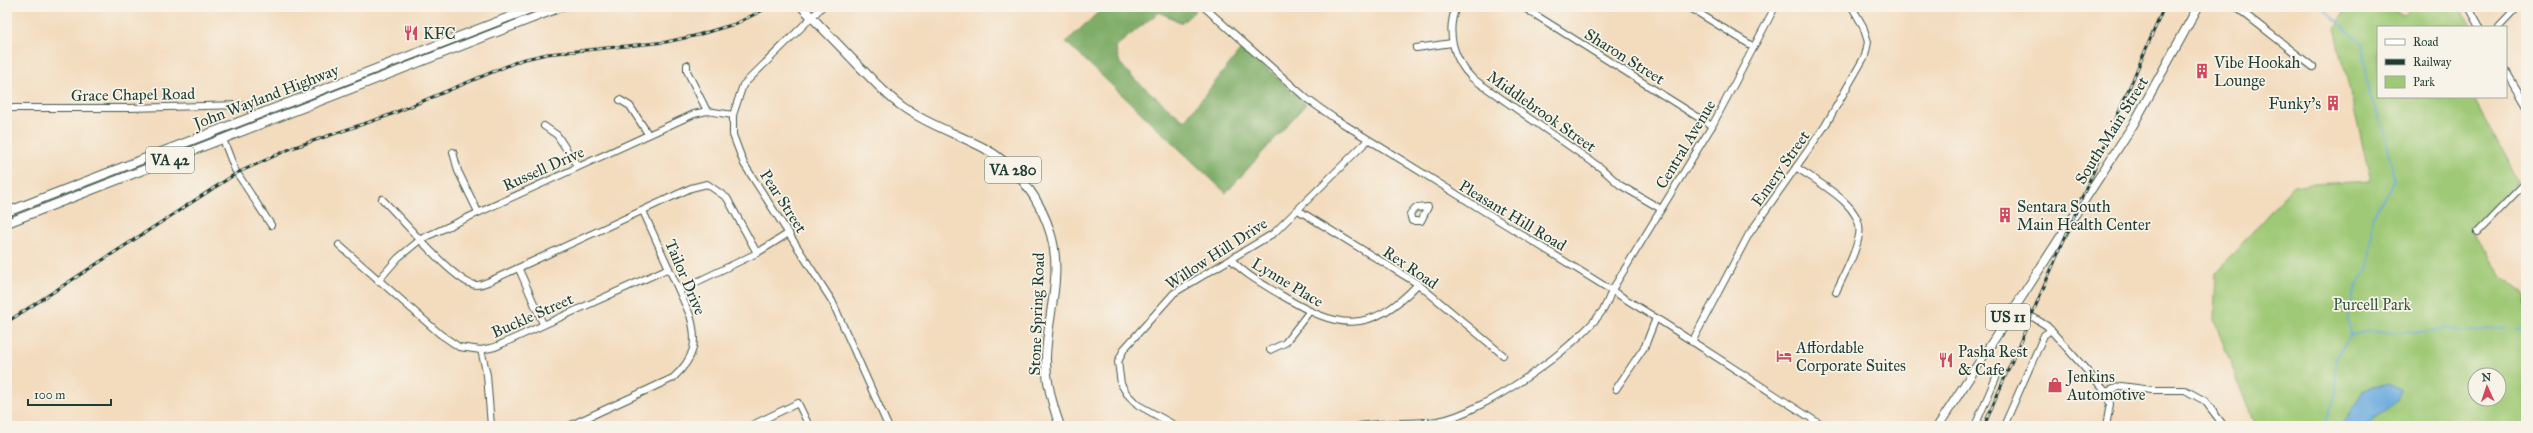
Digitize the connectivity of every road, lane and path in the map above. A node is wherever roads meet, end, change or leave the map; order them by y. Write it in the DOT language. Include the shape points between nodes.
graph roads {
  1 [pos="535,7"];
  2 [pos="561,7"];
  3 [pos="802,7"];
  4 [pos="822,7"];
  5 [pos="1204,7"];
  6 [pos="1456,7"];
  7 [pos="1524,7"];
  8 [pos="1689,7"];
  9 [pos="1775,7"];
  10 [pos="1852,7"];
  11 [pos="2198,7"];
  12 [pos="2236,7"];
  13 [pos="2468,7"];
  14 [pos="2518,7"];
  15 [pos="812,17"];
  16 [pos="2479,26"];
  17 [pos="2500,26"];
  18 [pos="1452,42"];
  19 [pos="1754,47"];
  20 [pos="1416,48"];
  21 [pos="687,65"];
  22 [pos="2313,67"];
  23 [pos="2507,73"];
  24 [pos="620,100"];
  25 [pos="2526,105"];
  26 [pos="7,108"];
  27 [pos="706,111"];
  28 [pos="733,115"];
  29 [pos="254,116"];
  30 [pos="544,126"];
  31 [pos="1712,126"];
  32 [pos="648,134"];
  33 [pos="223,140"];
  34 [pos="1368,140"];
  35 [pos="453,152"];
  36 [pos="578,167"];
  37 [pos="1796,167"];
  38 [pos="2526,182"];
  39 [pos="382,199"];
  40 [pos="1661,209"];
  41 [pos="1298,210"];
  42 [pos="643,211"];
  43 [pos="7,212"];
  44 [pos="478,212"];
  45 [pos="7,223"];
  46 [pos="271,224"];
  47 [pos="2478,232"];
  48 [pos="789,233"];
  49 [pos="421,239"];
  50 [pos="339,245"];
  51 [pos="757,253"];
  52 [pos="1231,259"];
  53 [pos="669,268"];
  54 [pos="519,269"];
  55 [pos="378,281"];
  56 [pos="1418,284"];
  57 [pos="680,290"];
  58 [pos="1612,290"];
  59 [pos="1836,292"];
  60 [pos="2015,306"];
  61 [pos="1309,312"];
  62 [pos="1656,318"];
  63 [pos="543,324"];
  64 [pos="2051,330"];
  65 [pos="1692,342"];
  66 [pos="481,350"];
  67 [pos="1270,350"];
  68 [pos="1503,355"];
  69 [pos="1997,375"];
  70 [pos="1616,389"];
  71 [pos="2106,392"];
  72 [pos="491,426"];
  73 [pos="568,426"];
  74 [pos="750,426"];
  75 [pos="809,426"];
  76 [pos="888,426"];
  77 [pos="1060,426"];
  78 [pos="1176,426"];
  79 [pos="1359,426"];
  80 [pos="1823,426"];
  81 [pos="1938,426"];
  82 [pos="1975,426"];
  83 [pos="2004,426"];
  84 [pos="2106,426"];
  85 [pos="2224,426"];
  1 -- 29 [label="main road, John Wayland Highway / VA 42"];
  2 -- 33 [label="main road, John Wayland Highway / VA 42"];
  3 -- 15 [label="main road, Stone Spring Road / VA 280"];
  4 -- 15 [label="street, Pear Street"];
  5 -- 34 [label="street, Pleasant Hill Road" via="1307,99"];
  6 -- 18 [label="street, Middlebrook Street" via="1451,28"];
  7 -- 31 [label="street, Sharon Street"];
  8 -- 19 [label="street"];
  9 -- 19 [label="street, Central Avenue"];
  10 -- 37 [label="street, Emery Street" via="1863,26 1868,42 1865,56 1825,126"];
  11 -- 60 [label="main road, South Main Street / US 11" via="2136,120"];
  12 -- 22 [label="street"];
  13 -- 16 [label="street"];
  14 -- 17 [label="street"];
  15 -- 28 [label="street, Pear Street" via="743,85"];
  15 -- 77 [label="main road, Stone Spring Road / VA 280" via="903,108 985,149 1013,169 1041,208 1055,255 1046,358 1048,390"];
  18 -- 20 [label="street"];
  18 -- 40 [label="street, Middlebrook Street" via="1461,64 1472,78 1601,168 1620,185"];
  19 -- 31 [label="street, Central Avenue"];
  21 -- 27 [label="street" via="687,71"];
  23 -- 25 [label="street"];
  24 -- 32 [label="street" via="630,106"];
  26 -- 29 [label="street, Grace Chapel Road" via="241,105 250,109"];
  27 -- 28 [label="street, Russell Drive"];
  27 -- 32 [label="street, Russell Drive"];
  28 -- 48 [label="street, Pear Street" via="733,135 738,152"];
  29 -- 43 [label="main road, John Wayland Highway / VA 42"];
  30 -- 36 [label="street" via="557,136"];
  31 -- 40 [label="street, Central Avenue"];
  32 -- 36 [label="street, Russell Drive"];
  33 -- 45 [label="main road, John Wayland Highway / VA 42"];
  33 -- 46 [label="street" via="235,170"];
  34 -- 41 [label="street, Willow Hill Drive"];
  34 -- 58 [label="street, Pleasant Hill Road"];
  35 -- 44 [label="street" via="458,171"];
  36 -- 44 [label="street, Russell Drive"];
  37 -- 59 [label="street" via="1850,207 1859,220 1858,241"];
  37 -- 65 [label="street, Emery Street" via="1750,234"];
  38 -- 47 [label="street"];
  39 -- 49 [label="street"];
  40 -- 58 [label="street, Central Avenue"];
  41 -- 52 [label="street, Willow Hill Drive" via="1274,233"];
  41 -- 56 [label="street, Rex Road"];
  42 -- 51 [label="street" via="691,188 707,184 727,198"];
  42 -- 53 [label="street, Tailor Drive"];
  42 -- 54 [label="street"];
  44 -- 49 [label="street, Russell Drive"];
  48 -- 51 [label="street"];
  48 -- 76 [label="street, Pear Street" via="832,301"];
  49 -- 54 [label="street" via="470,284 479,285"];
  49 -- 55 [label="street, Russell Drive" via="398,258"];
  50 -- 55 [label="street, Buckle Street"];
  51 -- 57 [label="street"];
  52 -- 61 [label="street, Lynne Place" via="1243,272"];
  52 -- 78 [label="street, Willow Hill Drive" via="1174,293 1124,349 1118,362 1121,384 1127,394 1138,405"];
  53 -- 57 [label="street, Tailor Drive"];
  53 -- 63 [label="street, Buckle Street"];
  54 -- 63 [label="street"];
  55 -- 66 [label="street, Buckle Street" via="459,347"];
  56 -- 61 [label="street, Lynne Place" via="1402,301 1378,317 1355,322 1331,321"];
  56 -- 68 [label="street, Rex Road"];
  57 -- 73 [label="street, Tailor Drive" via="695,332 692,353 684,368 658,387"];
  58 -- 62 [label="street, Pleasant Hill Road"];
  58 -- 79 [label="street" via="1603,310 1582,333 1540,367 1472,411 1438,420 1384,422"];
  60 -- 64 [label="street"];
  60 -- 81 [label="main road, South Main Street / US 11"];
  61 -- 67 [label="street" via="1285,343"];
  62 -- 65 [label="street, Pleasant Hill Road"];
  62 -- 70 [label="street" via="1645,346"];
  63 -- 66 [label="street, Buckle Street" via="495,347"];
  64 -- 71 [label="street"];
  64 -- 83 [label="street" via="2044,335"];
  65 -- 80 [label="street, Pleasant Hill Road"];
  66 -- 72 [label="street" via="487,375"];
  69 -- 82 [label="street"];
  71 -- 84 [label="street" via="2110,404"];
  71 -- 85 [label="street" via="2121,386 2152,390 2185,390 2208,404"];
  74 -- 75 [label="street" via="798,403"];
}
